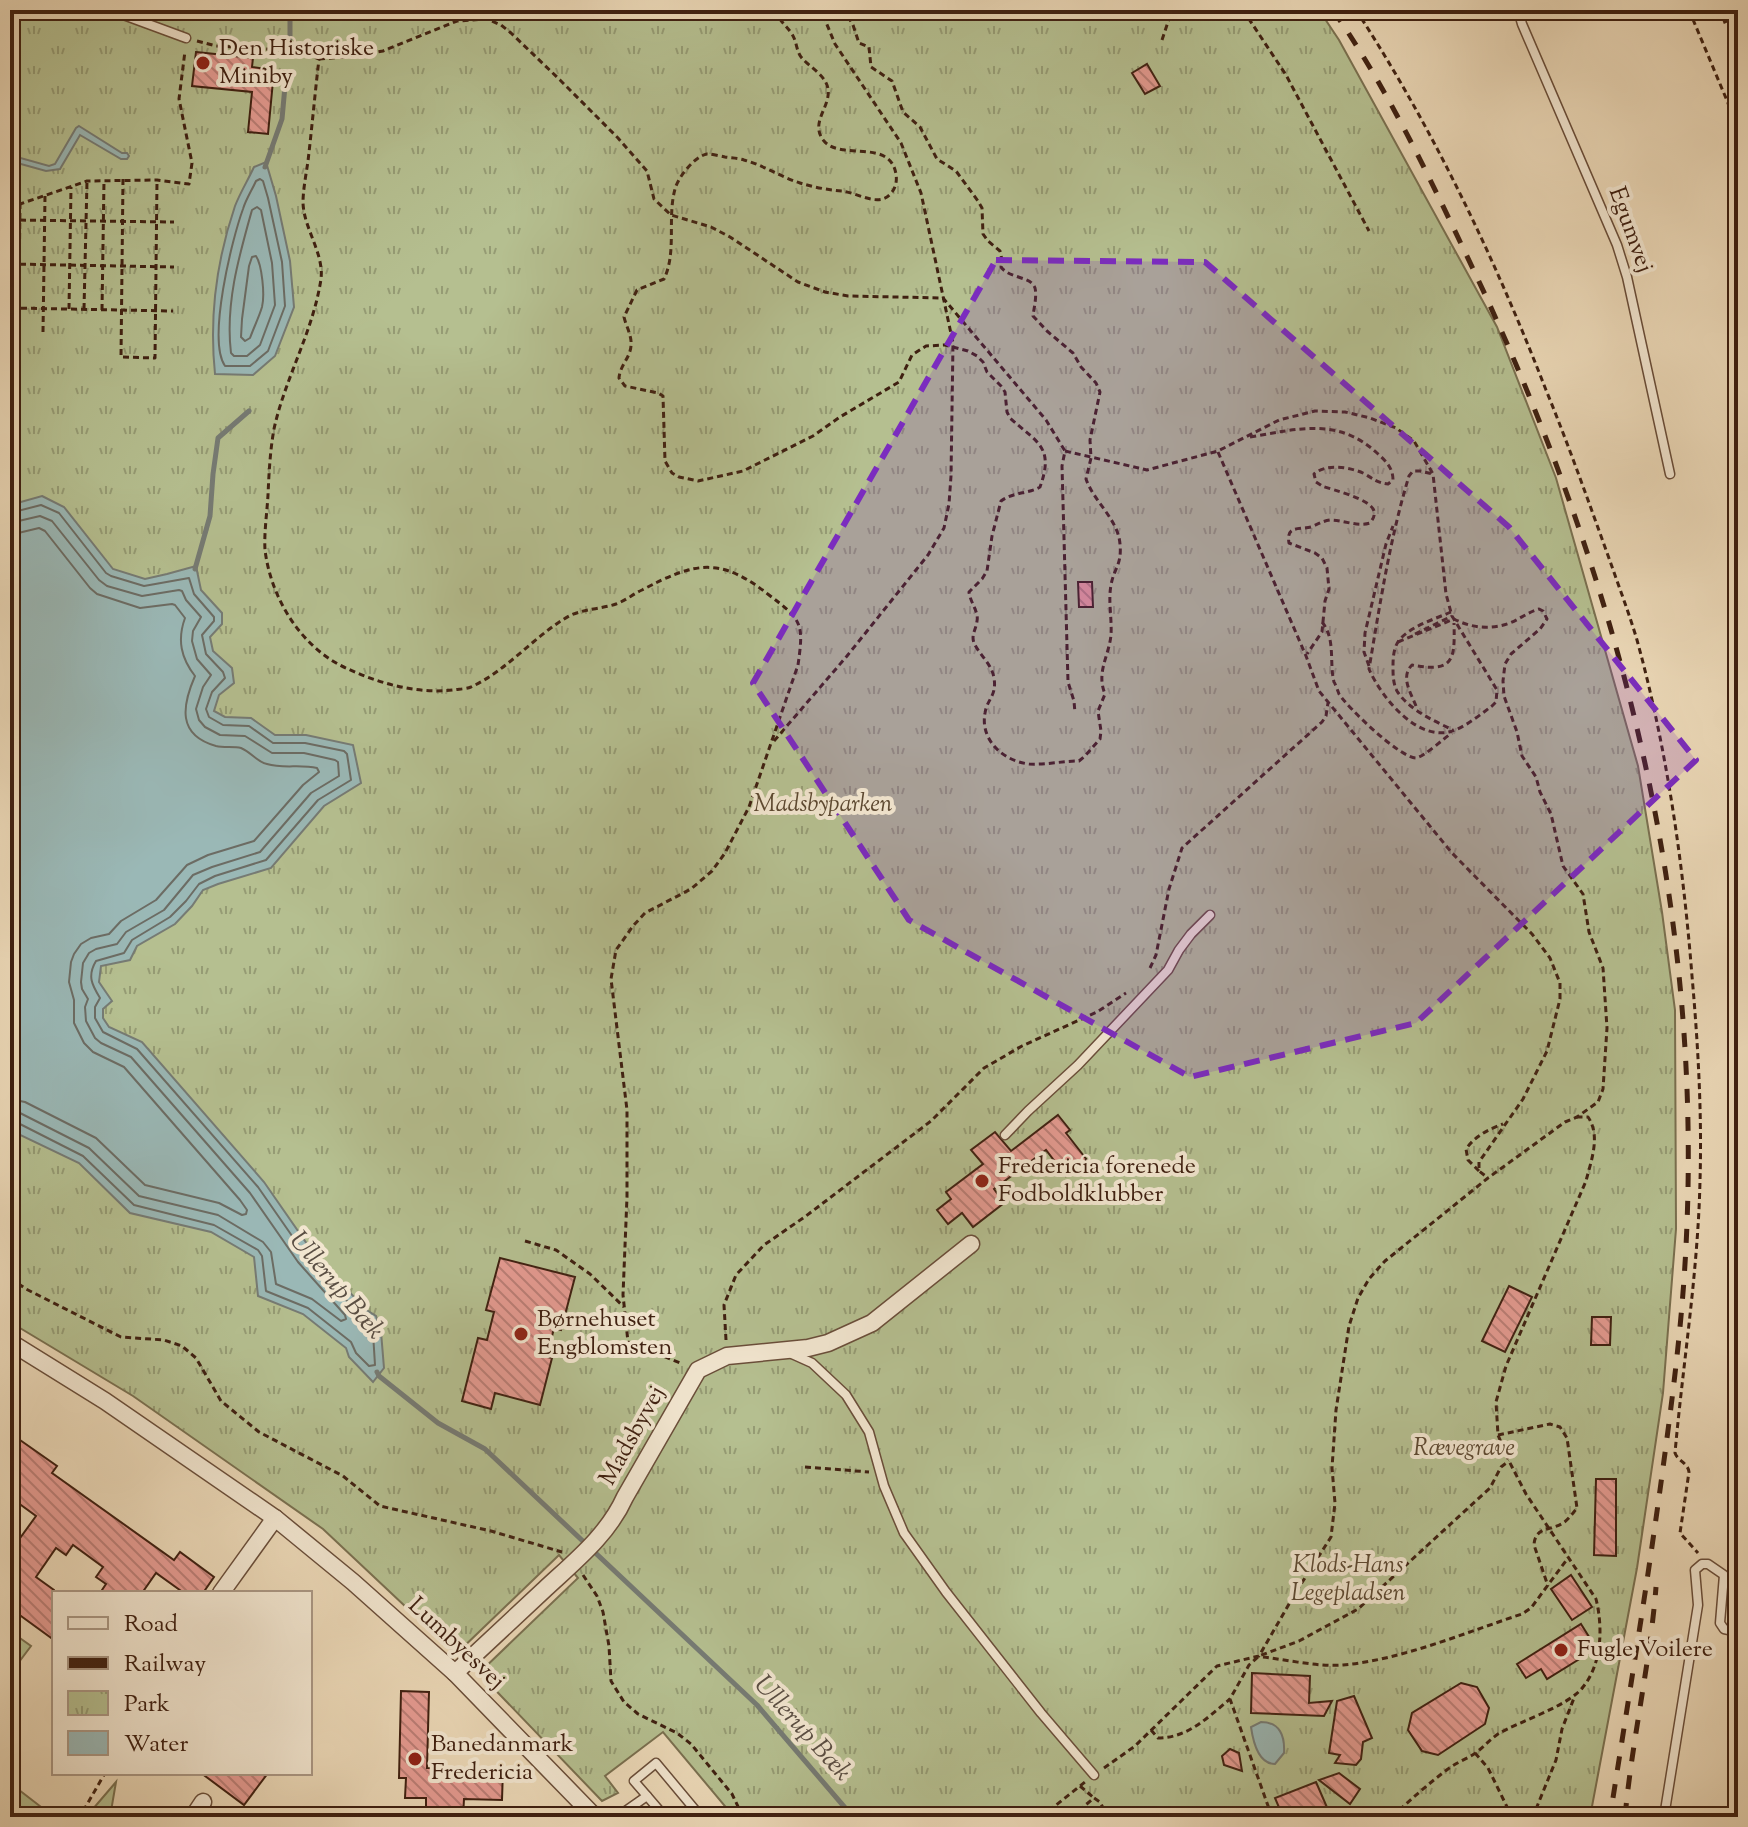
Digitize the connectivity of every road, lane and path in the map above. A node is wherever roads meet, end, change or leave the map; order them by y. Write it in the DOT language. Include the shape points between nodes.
graph roads {
  1 [pos="21,10"];
  2 [pos="110,10"];
  3 [pos="775,10"];
  4 [pos="821,10"];
  5 [pos="844,10"];
  6 [pos="1172,10"];
  7 [pos="1243,10"];
  8 [pos="1356,10"];
  9 [pos="1518,10"];
  10 [pos="1689,10"];
  11 [pos="10,19"];
  12 [pos="186,38"];
  13 [pos="1162,40"];
  14 [pos="319,59"];
  15 [pos="1738,136"];
  16 [pos="123,179"];
  17 [pos="104,180"];
  18 [pos="157,180"];
  19 [pos="87,181"];
  20 [pos="71,187"];
  21 [pos="45,196"];
  22 [pos="20,204"];
  23 [pos="10,210"];
  24 [pos="671,215"];
  25 [pos="10,220"];
  26 [pos="20,220"];
  27 [pos="44,220"];
  28 [pos="70,221"];
  29 [pos="86,221"];
  30 [pos="104,221"];
  31 [pos="122,221"];
  32 [pos="156,222"];
  33 [pos="174,222"];
  34 [pos="1369,231"];
  35 [pos="10,264"];
  36 [pos="19,265"];
  37 [pos="44,265"];
  38 [pos="70,266"];
  39 [pos="85,266"];
  40 [pos="103,266"];
  41 [pos="122,266"];
  42 [pos="156,266"];
  43 [pos="174,267"];
  44 [pos="943,298"];
  45 [pos="11,308"];
  46 [pos="19,309"];
  47 [pos="43,309"];
  48 [pos="69,309"];
  49 [pos="84,310"];
  50 [pos="102,310"];
  51 [pos="121,310"];
  52 [pos="155,311"];
  53 [pos="173,311"];
  54 [pos="43,332"];
  55 [pos="953,348"];
  56 [pos="1246,438"];
  57 [pos="17,449"];
  58 [pos="1065,451"];
  59 [pos="1218,451"];
  60 [pos="1091,458"];
  61 [pos="1433,474"];
  62 [pos="1670,474"];
  63 [pos="1395,523"];
  64 [pos="1452,616"];
  65 [pos="1322,622"];
  66 [pos="1306,656"];
  67 [pos="1369,669"];
  68 [pos="1328,703"];
  69 [pos="1417,709"];
  70 [pos="1075,713"];
  71 [pos="1455,730"];
  72 [pos="772,744"];
  73 [pos="1210,915"];
  74 [pos="1149,971"];
  75 [pos="1129,992"];
  76 [pos="1577,1117"];
  77 [pos="1506,1124"];
  78 [pos="1005,1135"];
  79 [pos="1479,1171"];
  80 [pos="1488,1178"];
  81 [pos="525,1241"];
  82 [pos="971,1244"];
  83 [pos="10,1278"];
  84 [pos="624,1307"];
  85 [pos="10,1342"];
  86 [pos="783,1350"];
  87 [pos="727,1356"];
  88 [pos="698,1370"];
  89 [pos="1498,1435"];
  90 [pos="1509,1461"];
  91 [pos="805,1467"];
  92 [pos="881,1473"];
  93 [pos="275,1518"];
  94 [pos="1548,1528"];
  95 [pos="1568,1558"];
  96 [pos="577,1559"];
  97 [pos="1702,1564"];
  98 [pos="1548,1586"];
  99 [pos="222,1591"];
  100 [pos="1738,1632"];
  101 [pos="1259,1656"];
  102 [pos="455,1673"];
  103 [pos="1574,1698"];
  104 [pos="1230,1699"];
  105 [pos="1151,1730"];
  106 [pos="1475,1753"];
  107 [pos="104,1775"];
  108 [pos="1094,1775"];
  109 [pos="1080,1786"];
  110 [pos="647,1796"];
  111 [pos="1094,1798"];
  112 [pos="10,1801"];
  113 [pos="203,1802"];
  114 [pos="27,1817"];
  115 [pos="76,1817"];
  116 [pos="193,1817"];
  117 [pos="595,1817"];
  118 [pos="617,1817"];
  119 [pos="665,1817"];
  120 [pos="701,1817"];
  121 [pos="743,1817"];
  122 [pos="1041,1817"];
  123 [pos="1071,1817"];
  124 [pos="1108,1817"];
  125 [pos="1272,1817"];
  126 [pos="1392,1817"];
  127 [pos="1512,1817"];
  128 [pos="1530,1817"];
  129 [pos="1664,1817"];
  1 -- 11 [label="lane"];
  2 -- 12 [label="lane"];
  3 -- 24 [label="path" via="799,54 826,82 827,102 818,128 825,142 887,159 897,176 894,190 882,200 868,199 800,183 746,160 708,154 696,159 675,185"];
  4 -- 44 [label="path" via="835,44 901,143 921,193"];
  5 -- 60 [label="path" via="859,43 869,47 871,67 892,81 903,112 920,127 937,159 956,171 978,201 983,234 1000,251 1003,272 1030,280 1035,291 1033,316 1073,353 1099,388"];
  6 -- 13 [label="path"];
  7 -- 34 [label="path" via="1286,75"];
  8 -- 97 [label="path" via="1451,175 1518,319 1583,483 1651,696 1679,849 1698,1049 1700,1180 1675,1453 1689,1468 1680,1533"];
  9 -- 62 [label="lane, Egumvej" via="1617,245"];
  10 -- 15 [label="path"];
  12 -- 14 [label="path" via="216,46 300,51"];
  12 -- 18 [label="path" via="179,99 192,163 189,184"];
  14 -- 24 [label="path" via="383,51 457,21 487,19 501,25 635,157 647,171 654,199"];
  14 -- 72 [label="path" via="303,205 321,276 310,328 274,430 265,547 274,584 296,628 344,668 374,680 434,692 469,688 571,615 617,604 671,575 718,567 751,581 798,620 798,665"];
  16 -- 17 [label="path"];
  16 -- 18 [label="path"];
  16 -- 31 [label="path"];
  17 -- 19 [label="path"];
  17 -- 30 [label="path"];
  18 -- 32 [label="path"];
  19 -- 20 [label="path"];
  19 -- 29 [label="path"];
  20 -- 21 [label="path"];
  20 -- 28 [label="path"];
  21 -- 22 [label="path"];
  21 -- 27 [label="path"];
  22 -- 23 [label="path"];
  22 -- 26 [label="path"];
  24 -- 44 [label="path" via="711,227 798,282 825,292"];
  24 -- 55 [label="path" via="668,271 664,279 634,294 624,317 632,342 619,378 632,389 663,396 665,461 679,477 698,481 743,471 894,386 918,350 933,345"];
  25 -- 26 [label="path"];
  26 -- 27 [label="path"];
  26 -- 36 [label="path"];
  27 -- 28 [label="path"];
  27 -- 37 [label="path"];
  28 -- 29 [label="path"];
  28 -- 38 [label="path"];
  29 -- 30 [label="path"];
  29 -- 39 [label="path"];
  30 -- 31 [label="path"];
  30 -- 40 [label="path"];
  31 -- 32 [label="path"];
  31 -- 41 [label="path"];
  32 -- 33 [label="path"];
  32 -- 42 [label="path"];
  35 -- 36 [label="path"];
  36 -- 37 [label="path"];
  36 -- 46 [label="path"];
  37 -- 38 [label="path"];
  37 -- 47 [label="path"];
  38 -- 39 [label="path"];
  38 -- 48 [label="path"];
  39 -- 40 [label="path"];
  39 -- 49 [label="path"];
  40 -- 41 [label="path"];
  40 -- 50 [label="path"];
  41 -- 42 [label="path"];
  41 -- 51 [label="path"];
  42 -- 43 [label="path"];
  42 -- 52 [label="path"];
  44 -- 55 [label="path"];
  44 -- 58 [label="path" via="1046,420"];
  45 -- 46 [label="path"];
  46 -- 47 [label="path"];
  46 -- 57 [label="path"];
  47 -- 48 [label="path"];
  47 -- 54 [label="path"];
  48 -- 49 [label="path"];
  49 -- 50 [label="path"];
  50 -- 51 [label="path"];
  51 -- 52 [label="path"];
  51 -- 52 [label="path" via="121,357 155,358"];
  52 -- 53 [label="path"];
  55 -- 60 [label="path" via="983,362 1005,392 1010,418 1042,445 1044,455 1040,487 1001,501 987,571 969,592 978,620 973,642 995,684 985,712 987,734 993,747 1029,764 1079,761 1100,739 1098,711 1105,694 1100,674 1111,635 1111,584 1121,550 1117,529 1088,486"];
  55 -- 72 [label="path" via="951,476 944,528 928,555"];
  56 -- 59 [label="path"];
  56 -- 61 [label="path" via="1279,420 1315,411 1345,412 1396,428 1414,441"];
  56 -- 65 [label="path" via="1304,428 1337,430 1370,447 1393,472 1388,484 1354,470 1324,467 1314,474 1322,486 1363,500 1374,511 1370,523 1363,525 1332,520 1290,532 1289,543 1315,553 1327,568"];
  58 -- 60 [label="path"];
  58 -- 70 [label="path" via="1068,682"];
  59 -- 60 [label="path" via="1147,470"];
  59 -- 66 [label="path"];
  61 -- 63 [label="path" via="1413,471 1409,476"];
  61 -- 64 [label="path"];
  63 -- 67 [label="path"];
  63 -- 67 [label="path" via="1365,633"];
  64 -- 69 [label="path" via="1455,641 1448,663 1408,669"];
  64 -- 69 [label="path" via="1397,642 1394,681 1397,691"];
  64 -- 71 [label="path" via="1498,697"];
  64 -- 76 [label="path" via="1464,624 1491,628 1539,609 1547,619 1511,654 1503,681 1522,756 1551,814 1563,866 1583,894 1589,932 1603,968 1603,1089 1598,1102"];
  65 -- 66 [label="path" via="1322,632"];
  65 -- 71 [label="path" via="1330,635 1339,694 1388,742 1415,758"];
  66 -- 68 [label="path"];
  67 -- 71 [label="path" via="1407,721 1443,733"];
  68 -- 74 [label="path" via="1322,722 1182,848"];
  68 -- 77 [label="path" via="1452,853 1550,958 1560,999 1547,1051"];
  69 -- 71 [label="path"];
  72 -- 84 [label="path" via="749,807 712,871 691,889 645,913 616,950 611,979 627,1110"];
  73 -- 78 [label="lane" via="1168,970"];
  75 -- 87 [label="path" via="984,1068 931,1121 764,1245 736,1275 724,1305"];
  76 -- 80 [label="path"];
  76 -- 89 [label="path" via="1588,1117 1595,1135 1586,1181 1506,1366 1496,1402"];
  77 -- 79 [label="path" via="1479,1162"];
  77 -- 79 [label="path" via="1477,1137 1466,1149"];
  79 -- 80 [label="path"];
  80 -- 101 [label="path" via="1385,1261 1358,1298 1336,1410 1331,1537"];
  81 -- 84 [label="path" via="556,1250"];
  82 -- 86 [label="street" via="872,1323 828,1343"];
  83 -- 96 [label="path" via="121,1337 182,1346 196,1358 221,1401 259,1432 343,1476 380,1506 491,1531"];
  84 -- 88 [label="path" via="628,1342"];
  85 -- 93 [label="street, Lumbyesvej"];
  86 -- 87 [label="street"];
  86 -- 92 [label="lane" via="812,1363 846,1395 869,1432"];
  87 -- 88 [label="street"];
  88 -- 96 [label="street, Madsbyvej" via="618,1513"];
  89 -- 90 [label="path"];
  89 -- 94 [label="path" via="1550,1424 1560,1427 1567,1438 1577,1508 1563,1523"];
  90 -- 94 [label="path"];
  90 -- 101 [label="path" via="1490,1488 1358,1609"];
  91 -- 92 [label="path"];
  92 -- 108 [label="lane" via="912,1545"];
  93 -- 99 [label="street"];
  93 -- 102 [label="street, Lumbyesvej"];
  94 -- 95 [label="path"];
  94 -- 98 [label="path" via="1534,1539"];
  95 -- 98 [label="path"];
  95 -- 103 [label="path" via="1596,1599 1600,1617 1593,1670"];
  96 -- 102 [label="street, Madsbyvej"];
  96 -- 121 [label="path" via="603,1612 611,1681 624,1702 691,1744 732,1794"];
  97 -- 100 [label="lane" via="1724,1575 1720,1623"];
  97 -- 129 [label="lane" via="1695,1570 1698,1605"];
  98 -- 101 [label="path" via="1522,1614 1381,1659 1342,1665"];
  101 -- 104 [label="path"];
  101 -- 105 [label="path" via="1217,1666"];
  102 -- 117 [label="street, Lumbyesvej"];
  103 -- 106 [label="path" via="1496,1736"];
  103 -- 128 [label="path" via="1556,1760"];
  104 -- 105 [label="path" via="1173,1738 1158,1738"];
  104 -- 125 [label="path"];
  105 -- 108 [label="path"];
  106 -- 126 [label="path"];
  106 -- 127 [label="path"];
  107 -- 115 [label="path"];
  108 -- 109 [label="path"];
  109 -- 111 [label="path"];
  109 -- 122 [label="path"];
  110 -- 118 [label="lane"];
  110 -- 119 [label="lane"];
  110 -- 120 [label="lane" via="634,1781 656,1763"];
  111 -- 123 [label="path"];
  111 -- 124 [label="path"];
  112 -- 114 [label="path"];
  113 -- 116 [label="street"];
}
